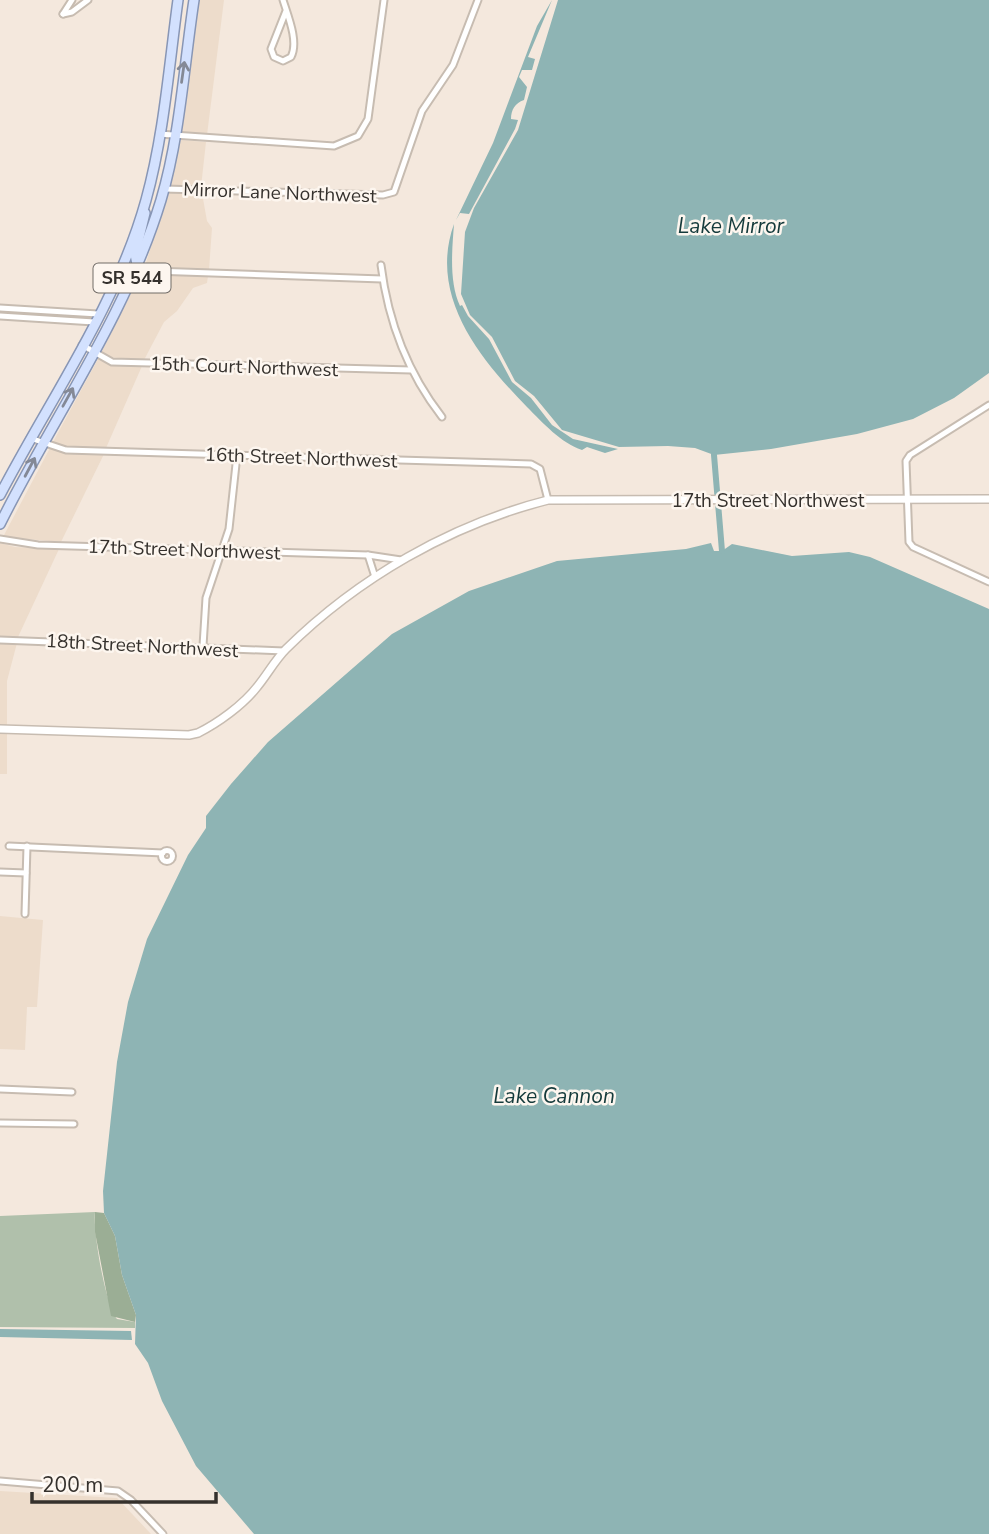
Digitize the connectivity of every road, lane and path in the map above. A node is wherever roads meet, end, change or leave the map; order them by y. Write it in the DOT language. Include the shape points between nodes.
graph roads {
  1 [pos="72,0"];
  2 [pos="88,0"];
  3 [pos="178,0"];
  4 [pos="194,0"];
  5 [pos="283,0"];
  6 [pos="384,0"];
  7 [pos="478,0"];
  8 [pos="286,11"];
  9 [pos="159,134"];
  10 [pos="174,136"];
  11 [pos="164,188"];
  12 [pos="146,201"];
  13 [pos="381,265"];
  14 [pos="137,267"];
  15 [pos="383,279"];
  16 [pos="0,308"];
  17 [pos="0,316"];
  18 [pos="96,318"];
  19 [pos="82,345"];
  20 [pos="93,352"];
  21 [pos="411,370"];
  22 [pos="989,405"];
  23 [pos="442,417"];
  24 [pos="30,438"];
  25 [pos="43,442"];
  26 [pos="237,455"];
  27 [pos="0,495"];
  28 [pos="989,499"];
  29 [pos="548,500"];
  30 [pos="907,501"];
  31 [pos="0,524"];
  32 [pos="0,539"];
  33 [pos="224,550"];
  34 [pos="368,555"];
  35 [pos="401,560"];
  36 [pos="375,577"];
  37 [pos="989,582"];
  38 [pos="0,640"];
  39 [pos="203,646"];
  40 [pos="284,651"];
  41 [pos="0,729"];
  42 [pos="9,846"];
  43 [pos="27,846"];
  44 [pos="163,853"];
  45 [pos="0,872"];
  46 [pos="26,873"];
  47 [pos="25,914"];
  48 [pos="0,1089"];
  49 [pos="72,1092"];
  50 [pos="0,1123"];
  51 [pos="74,1124"];
  52 [pos="0,1481"];
  53 [pos="163,1534"];
  1 -- 2 [label="street" via="63,14"];
  3 -- 9 [label="main road, SR 544"];
  10 -- 4 [label="main road, SR 544, one-way"];
  5 -- 8 [label="street"];
  6 -- 10 [label="street" via="368,119 356,137 334,146"];
  7 -- 11 [label="street, Mirror Lane Northwest" via="453,65 422,111 394,192"];
  8 -- 8 [label="street" via="294,55 278,60 271,49"];
  9 -- 10 [label="street"];
  9 -- 12 [label="main road, SR 544"];
  10 -- 11 [label="main road, SR 544"];
  11 -- 14 [label="main road, SR 544"];
  12 -- 14 [label="main road" via="135,254"];
  12 -- 18 [label="main road, SR 544"];
  13 -- 15 [label="street"];
  14 -- 15 [label="street"];
  14 -- 20 [label="main road, SR 544"];
  15 -- 21 [label="street" via="396,334"];
  16 -- 18 [label="street"];
  17 -- 18 [label="street"];
  18 -- 19 [label="main road, SR 544"];
  19 -- 20 [label="street, 15th Court Northwest"];
  19 -- 24 [label="main road, SR 544"];
  20 -- 21 [label="street, 15th Court Northwest" via="112,362"];
  25 -- 20 [label="main road, SR 544, one-way"];
  21 -- 23 [label="street"];
  22 -- 30 [label="street" via="910,455 906,461"];
  24 -- 25 [label="street, 16th Street Northwest"];
  24 -- 27 [label="main road, SR 544"];
  25 -- 26 [label="street, 16th Street Northwest" via="66,450"];
  31 -- 25 [label="main road, SR 544, one-way"];
  26 -- 29 [label="street, 16th Street Northwest" via="531,464 540,469"];
  26 -- 33 [label="street"];
  28 -- 30 [label="street, 17th Street Northwest"];
  29 -- 30 [label="street, 17th Street Northwest"];
  29 -- 35 [label="street, 17th Street Northwest" via="480,522"];
  30 -- 37 [label="street" via="913,547"];
  32 -- 33 [label="street, 17th Street Northwest" via="40,545"];
  33 -- 34 [label="street, 17th Street Northwest"];
  33 -- 39 [label="street" via="206,598"];
  34 -- 35 [label="street, 17th Street Northwest"];
  34 -- 36 [label="street"];
  35 -- 36 [label="street, 17th Street Northwest"];
  36 -- 40 [label="street, 17th Street Northwest"];
  38 -- 39 [label="street, 18th Street Northwest"];
  39 -- 40 [label="street, 18th Street Northwest"];
  40 -- 41 [label="street, 17th Street Northwest" via="252,693 208,728 188,735"];
  42 -- 43 [label="street"];
  43 -- 44 [label="street"];
  43 -- 46 [label="street"];
  45 -- 46 [label="street"];
  46 -- 47 [label="street"];
  48 -- 49 [label="street"];
  50 -- 51 [label="street"];
  52 -- 53 [label="street" via="118,1491"];
}
